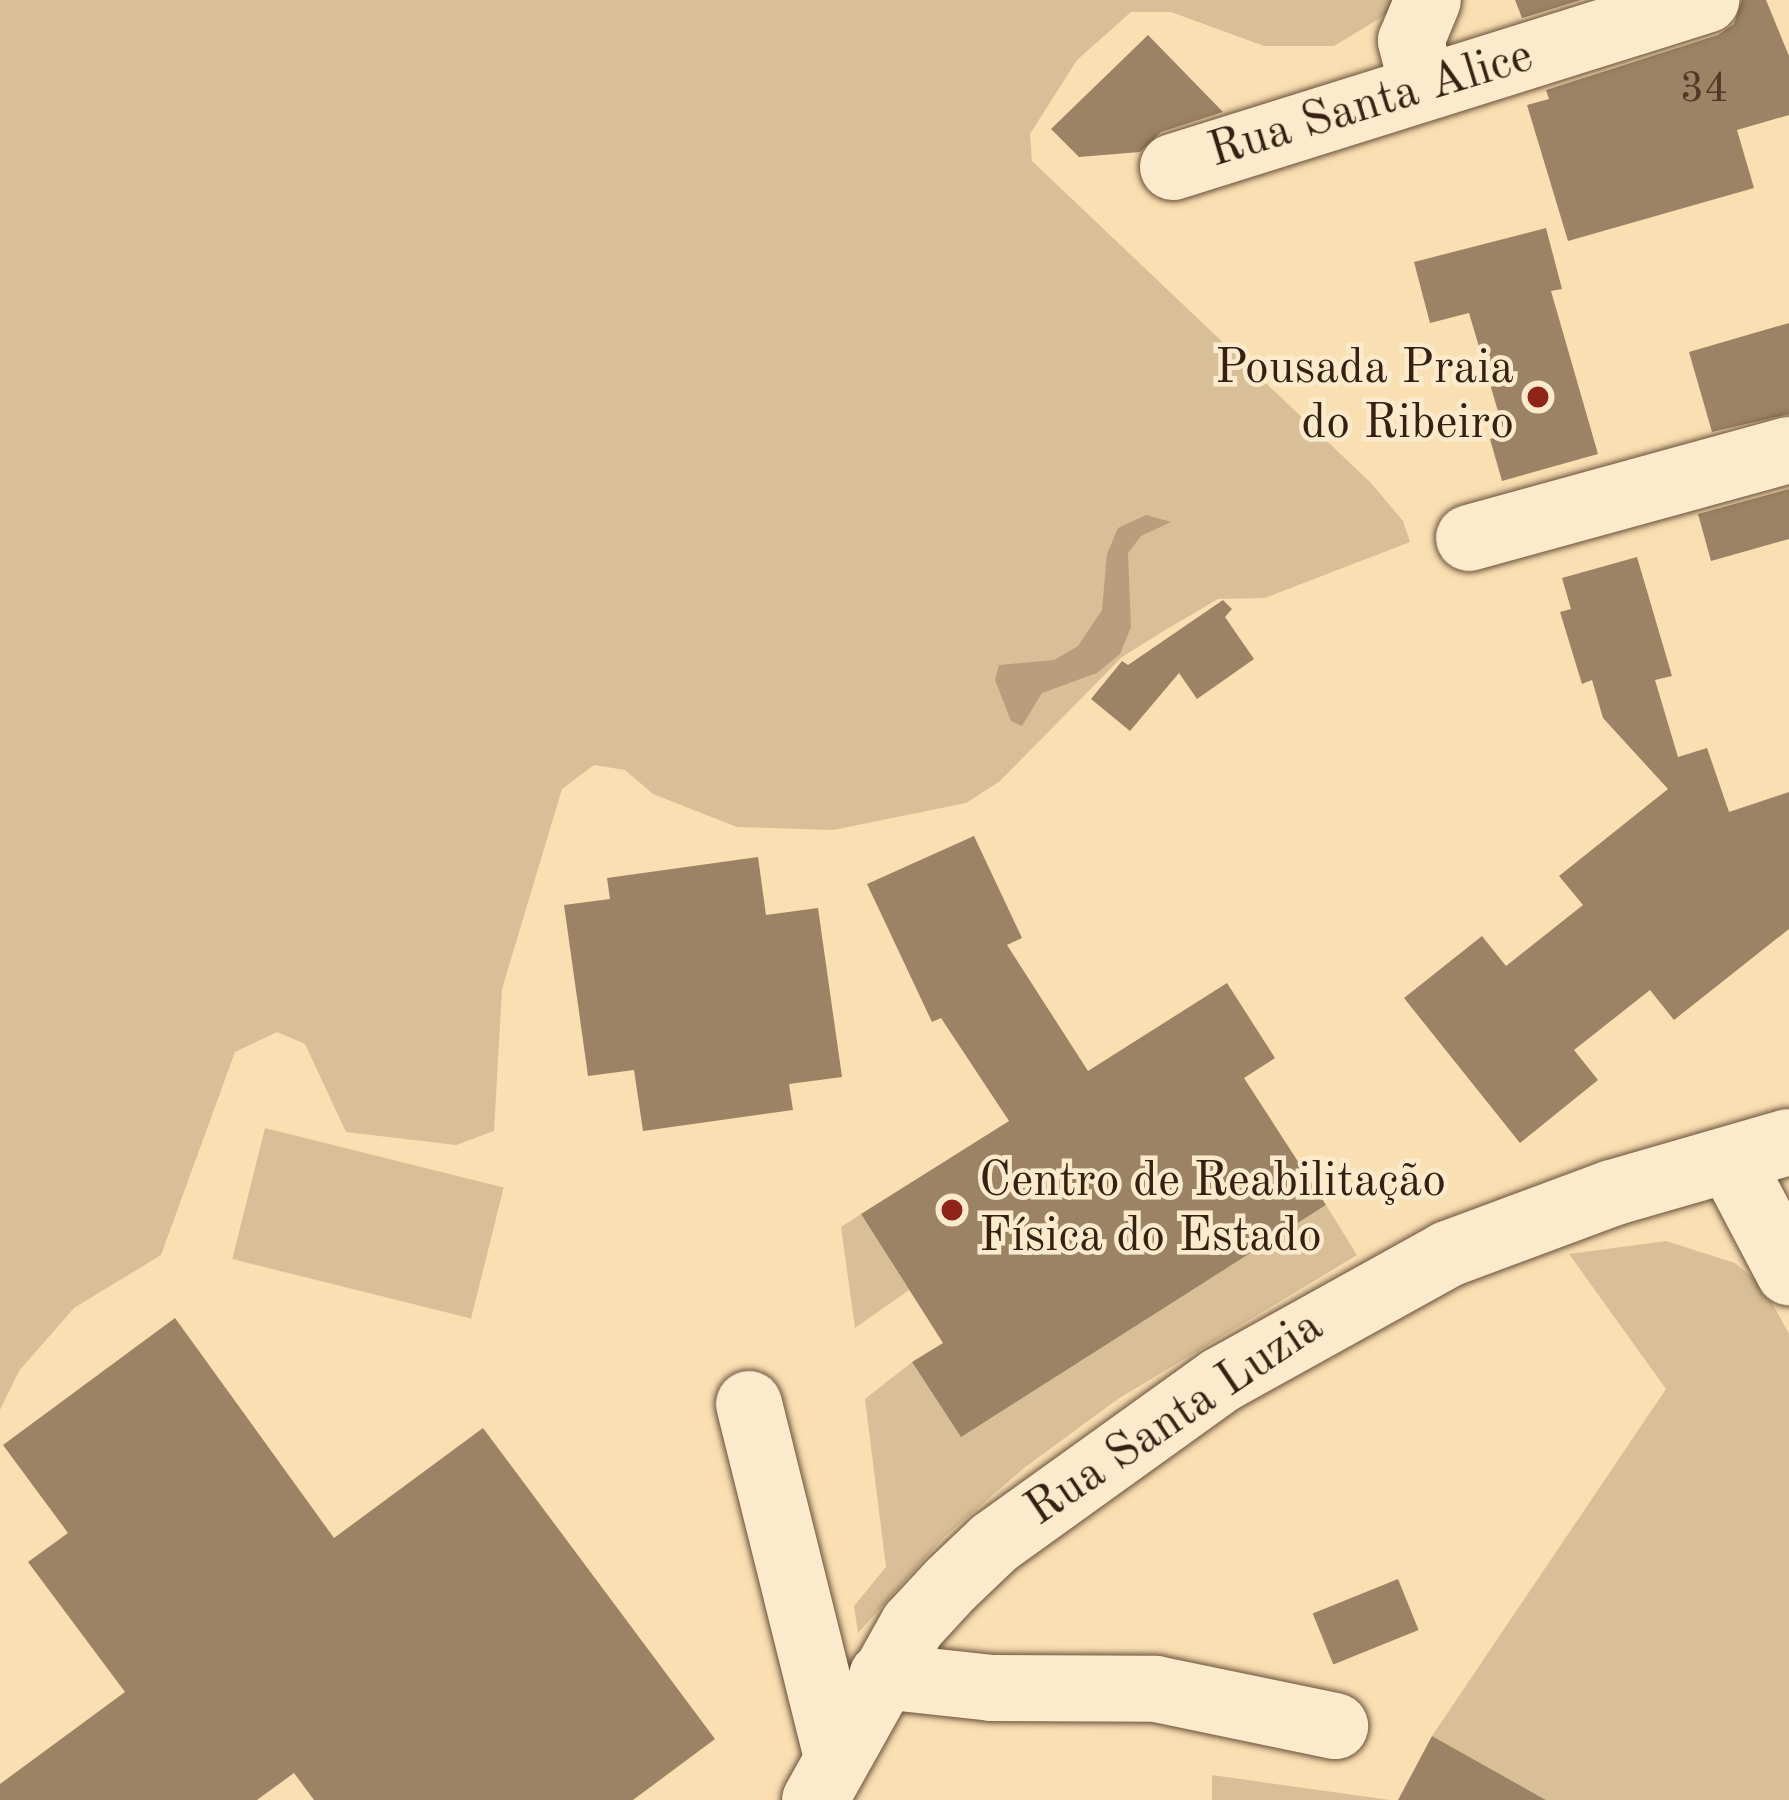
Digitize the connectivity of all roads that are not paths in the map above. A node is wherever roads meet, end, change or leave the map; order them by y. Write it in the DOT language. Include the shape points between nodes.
graph roads {
  1 [pos="1428,0"];
  2 [pos="1706,0"];
  3 [pos="1423,88"];
  4 [pos="1173,167"];
  5 [pos="1789,450"];
  6 [pos="1469,538"];
  7 [pos="1759,1151"];
  8 [pos="1789,1272"];
  9 [pos="749,1404"];
  10 [pos="882,1676"];
  11 [pos="1335,1726"];
  12 [pos="826,1778"];
  1 -- 3 [label="street" via="1411,41"];
  2 -- 3 [label="street, Rua Santa Alice"];
  3 -- 4 [label="street, Rua Santa Alice"];
  5 -- 6 [label="street"];
  7 -- 8 [label="street"];
  7 -- 10 [label="street, Rua Santa Luzia" via="1530,1221 1294,1334 994,1543 913,1624"];
  9 -- 12 [label="street"];
  10 -- 11 [label="street" via="992,1688 1156,1689"];
  10 -- 12 [label="street, Rua Santa Luzia"];
}
